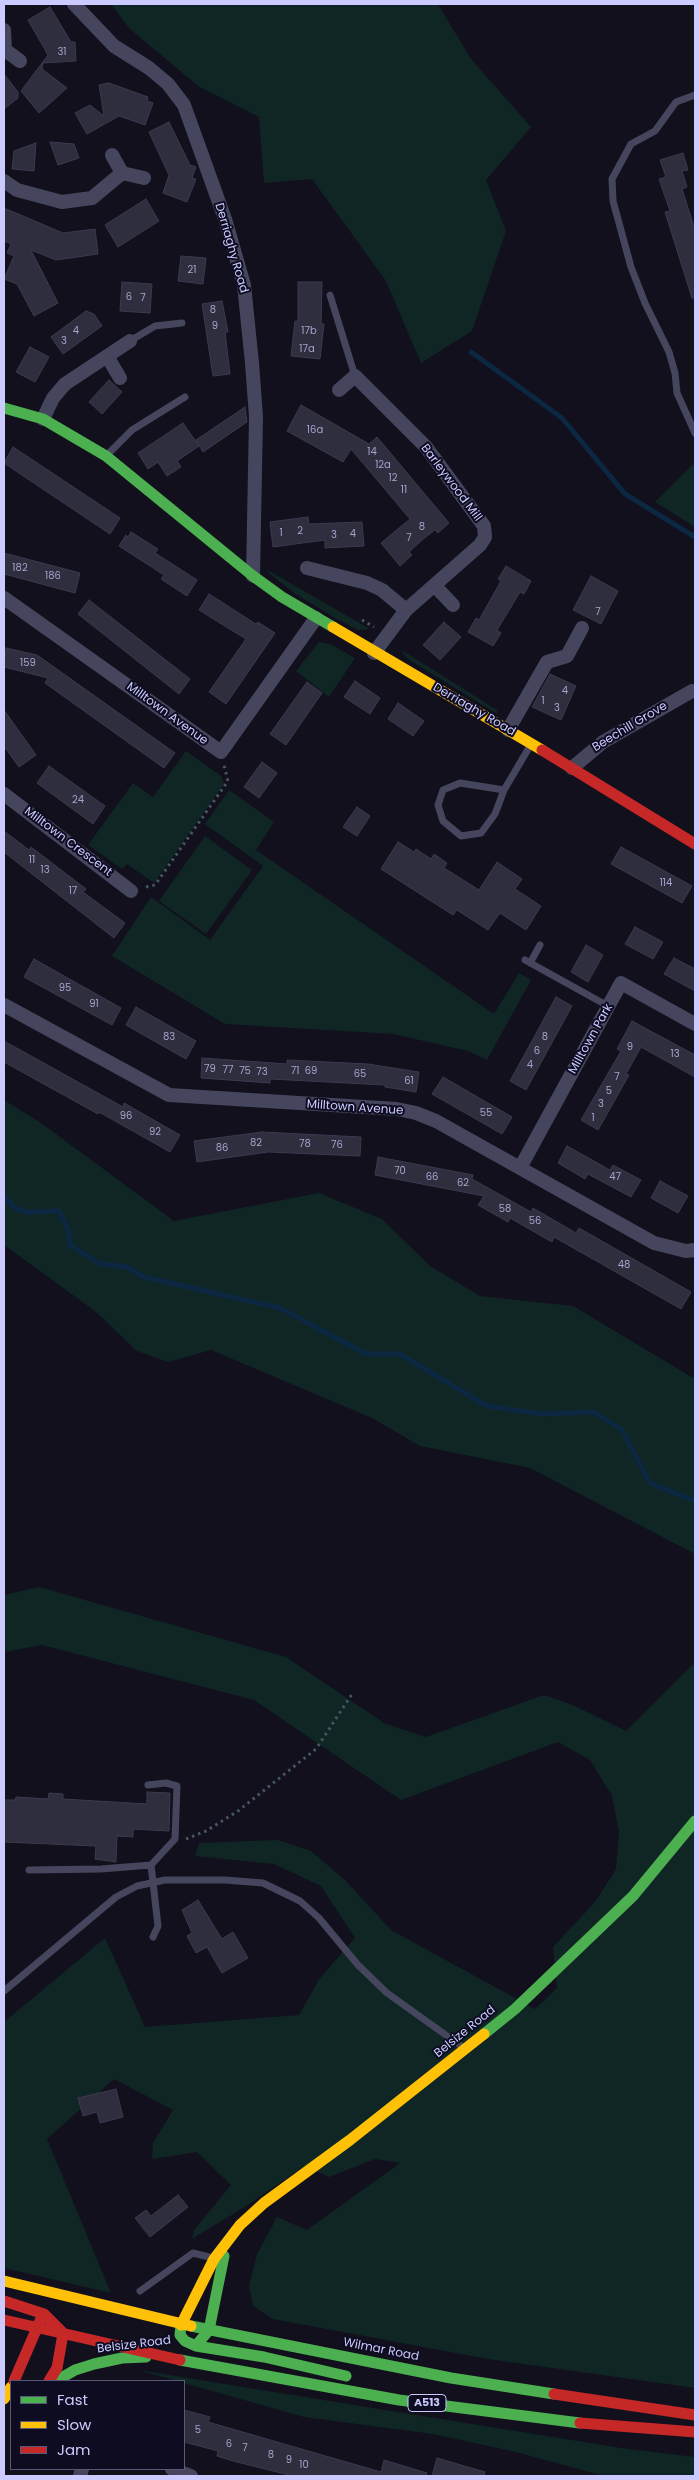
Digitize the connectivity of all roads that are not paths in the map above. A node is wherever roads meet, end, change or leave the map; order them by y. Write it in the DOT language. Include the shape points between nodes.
graph roads {
  1 [pos="74,4"];
  2 [pos="4,30"];
  3 [pos="4,50"];
  4 [pos="20,61"];
  5 [pos="695,95"];
  6 [pos="112,154"];
  7 [pos="122,173"];
  8 [pos="144,178"];
  9 [pos="4,181"];
  10 [pos="330,295"];
  11 [pos="182,323"];
  12 [pos="130,341"];
  13 [pos="106,356"];
  14 [pos="355,376"];
  15 [pos="120,378"];
  16 [pos="339,390"];
  17 [pos="185,397"];
  18 [pos="4,408"];
  19 [pos="43,419"];
  20 [pos="695,433"];
  21 [pos="106,456"];
  22 [pos="308,568"];
  23 [pos="253,576"];
  24 [pos="435,586"];
  25 [pos="4,598"];
  26 [pos="454,605"];
  27 [pos="406,610"];
  28 [pos="316,618"];
  29 [pos="582,628"];
  30 [pos="374,653"];
  31 [pos="692,691"];
  32 [pos="508,730"];
  33 [pos="531,744"];
  34 [pos="572,768"];
  35 [pos="504,790"];
  36 [pos="4,794"];
  37 [pos="695,844"];
  38 [pos="131,891"];
  39 [pos="540,946"];
  40 [pos="4,1005"];
  41 [pos="608,1006"];
  42 [pos="695,1024"];
  43 [pos="520,1168"];
  44 [pos="695,1250"];
  45 [pos="148,1785"];
  46 [pos="695,1820"];
  47 [pos="151,1865"];
  48 [pos="29,1870"];
  49 [pos="152,1883"];
  50 [pos="153,1937"];
  51 [pos="4,1991"];
  52 [pos="466,2050"];
  53 [pos="218,2260"];
  54 [pos="4,2281"];
  55 [pos="140,2291"];
  56 [pos="64,2296"];
  57 [pos="4,2301"];
  58 [pos="44,2314"];
  59 [pos="4,2320"];
  60 [pos="181,2325"];
  61 [pos="36,2328"];
  62 [pos="209,2330"];
  63 [pos="63,2334"];
  64 [pos="196,2346"];
  65 [pos="162,2357"];
  66 [pos="358,2379"];
  67 [pos="14,2380"];
  68 [pos="50,2380"];
  69 [pos="58,2380"];
  70 [pos="377,2384"];
  71 [pos="10,2388"];
  72 [pos="4,2399"];
  73 [pos="500,2413"];
  74 [pos="695,2415"];
  75 [pos="695,2432"];
  76 [pos="175,2470"];
  77 [pos="191,2476"];
  1 -- 23 [label="street, Derriaghy Road" via="114,46 168,84 184,105 225,219 244,285 252,363 256,417"];
  2 -- 3 [label="street"];
  3 -- 4 [label="street"];
  5 -- 20 [label="lane" via="676,102 655,131 631,144 612,178 614,201 632,267 669,352 678,393"];
  6 -- 7 [label="street"];
  7 -- 8 [label="street"];
  7 -- 9 [label="street" via="92,198 62,202 17,190"];
  10 -- 14 [label="lane"];
  11 -- 12 [label="lane" via="155,326"];
  12 -- 13 [label="street"];
  13 -- 15 [label="street"];
  13 -- 19 [label="street" via="65,384 53,398"];
  14 -- 16 [label="street"];
  14 -- 24 [label="street, Barleywood Mill" via="426,447 484,526 485,537 480,545"];
  17 -- 21 [label="lane" via="132,430"];
  18 -- 19 [label="street, Derriaghy Road"];
  19 -- 21 [label="street, Derriaghy Road"];
  21 -- 23 [label="street, Derriaghy Road"];
  22 -- 27 [label="street" via="367,583 382,590"];
  23 -- 28 [label="street, Derriaghy Road"];
  24 -- 26 [label="street"];
  24 -- 27 [label="street, Barleywood Mill"];
  25 -- 28 [label="street, Milltown Avenue" via="221,752"];
  27 -- 30 [label="street, Barleywood Mill"];
  28 -- 30 [label="street, Derriaghy Road"];
  29 -- 32 [label="street" via="567,656 547,662"];
  30 -- 32 [label="street, Derriaghy Road"];
  31 -- 34 [label="street, Beechill Grove" via="603,742"];
  32 -- 33 [label="street, Derriaghy Road"];
  33 -- 34 [label="street, Derriaghy Road"];
  33 -- 35 [label="lane"];
  34 -- 37 [label="street, Derriaghy Road"];
  35 -- 35 [label="lane" via="495,814 481,833 461,836 443,821 438,804 443,790 460,784"];
  36 -- 38 [label="street, Milltown Crescent"];
  39 -- 41 [label="lane" via="527,962"];
  40 -- 43 [label="street, Milltown Avenue" via="170,1095 397,1109 436,1121"];
  41 -- 42 [label="street, Milltown Park" via="621,983"];
  41 -- 43 [label="street, Milltown Park"];
  43 -- 44 [label="street, Milltown Avenue" via="654,1243 686,1251"];
  45 -- 47 [label="lane" via="166,1783 177,1786 175,1839"];
  46 -- 52 [label="street, Belsize Road" via="634,1896 547,1980"];
  47 -- 48 [label="lane"];
  47 -- 49 [label="lane"];
  49 -- 50 [label="lane" via="158,1926"];
  49 -- 51 [label="lane" via="137,1886 116,1897"];
  49 -- 52 [label="lane" via="225,1880 263,1883 280,1890 300,1901 319,1918 358,1965 387,1993"];
  52 -- 53 [label="street, Belsize Road" via="264,2202 228,2240"];
  53 -- 55 [label="lane" via="193,2253"];
  53 -- 60 [label="street, Belsize Road"];
  53 -- 62 [label="street, Belsize Road"];
  54 -- 56 [label="street, A513"];
  56 -- 58 [label="street"];
  56 -- 60 [label="street, Wilmar Road / A513"];
  57 -- 58 [label="street"];
  58 -- 61 [label="street"];
  58 -- 63 [label="street"];
  59 -- 61 [label="street, A513"];
  60 -- 62 [label="street, Wilmar Road / A513"];
  60 -- 64 [label="street" via="180,2334 184,2341"];
  61 -- 63 [label="street, A513"];
  61 -- 67 [label="street"];
  62 -- 64 [label="street, Belsize Road"];
  62 -- 74 [label="street, Wilmar Road / A513" via="451,2378"];
  63 -- 65 [label="street, A513"];
  63 -- 68 [label="street" via="57,2368"];
  64 -- 65 [label="street, Belsize Road"];
  64 -- 66 [label="street" via="264,2357"];
  65 -- 69 [label="street, Belsize Road" via="122,2358 94,2364 74,2370"];
  65 -- 73 [label="street, A513" via="399,2400"];
  70 -- 73 [label="street, A513"];
  71 -- 72 [label="street"];
  73 -- 75 [label="street, A513"];
  76 -- 77 [label="street"];
}
